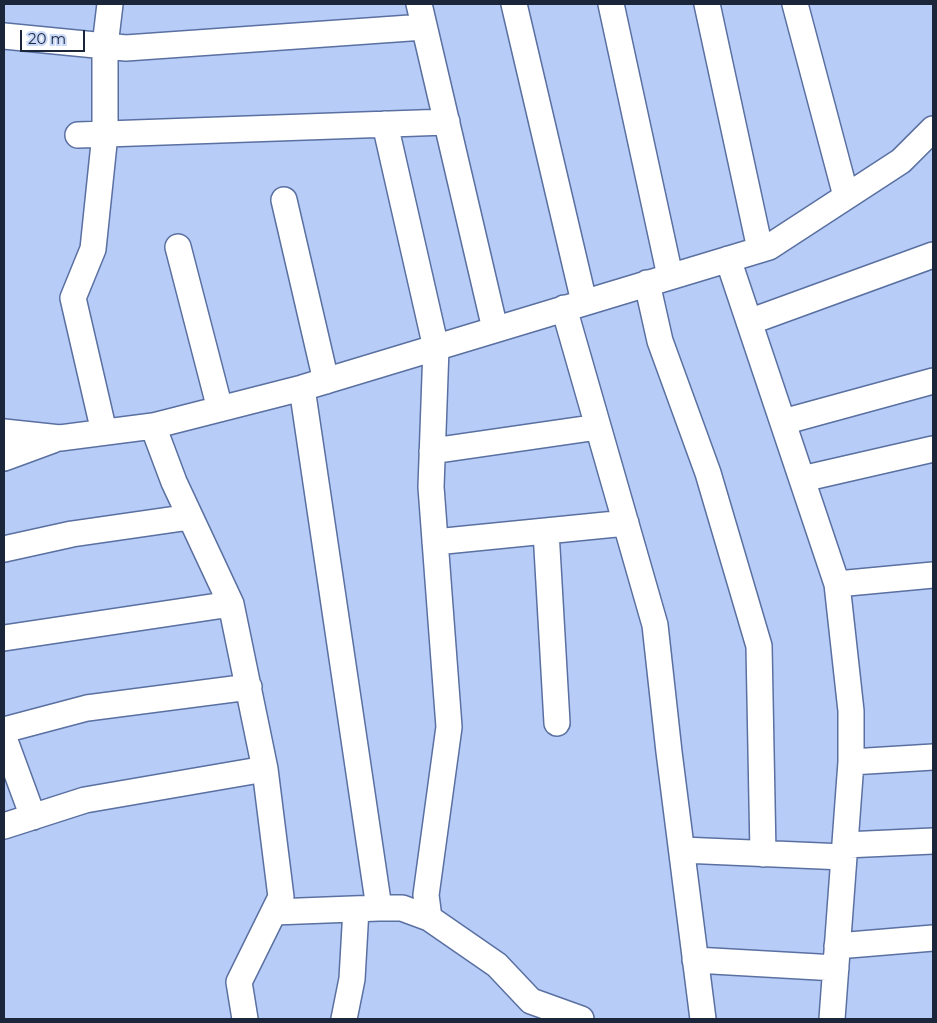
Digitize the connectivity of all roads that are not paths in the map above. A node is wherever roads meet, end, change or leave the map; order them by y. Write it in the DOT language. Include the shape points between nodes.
graph roads {
  1 [pos="110,4"];
  2 [pos="514,4"];
  3 [pos="611,4"];
  4 [pos="707,4"];
  5 [pos="794,4"];
  6 [pos="422,15"];
  7 [pos="4,36"];
  8 [pos="104,46"];
  9 [pos="447,122"];
  10 [pos="385,124"];
  11 [pos="933,129"];
  12 [pos="104,134"];
  13 [pos="78,135"];
  14 [pos="846,196"];
  15 [pos="284,200"];
  16 [pos="178,248"];
  17 [pos="760,249"];
  18 [pos="933,255"];
  19 [pos="728,259"];
  20 [pos="658,280"];
  21 [pos="574,305"];
  22 [pos="749,322"];
  23 [pos="495,330"];
  24 [pos="436,348"];
  25 [pos="326,381"];
  26 [pos="933,381"];
  27 [pos="302,388"];
  28 [pos="220,409"];
  29 [pos="783,422"];
  30 [pos="153,426"];
  31 [pos="598,427"];
  32 [pos="4,432"];
  33 [pos="104,432"];
  34 [pos="60,438"];
  35 [pos="933,448"];
  36 [pos="432,451"];
  37 [pos="4,458"];
  38 [pos="802,479"];
  39 [pos="190,517"];
  40 [pos="626,523"];
  41 [pos="546,532"];
  42 [pos="435,542"];
  43 [pos="4,550"];
  44 [pos="933,576"];
  45 [pos="838,584"];
  46 [pos="231,604"];
  47 [pos="4,638"];
  48 [pos="249,687"];
  49 [pos="557,723"];
  50 [pos="4,730"];
  51 [pos="4,738"];
  52 [pos="933,757"];
  53 [pos="851,762"];
  54 [pos="265,769"];
  55 [pos="33,817"];
  56 [pos="4,826"];
  57 [pos="933,841"];
  58 [pos="682,850"];
  59 [pos="844,851"];
  60 [pos="762,854"];
  61 [pos="368,908"];
  62 [pos="274,912"];
  63 [pos="429,918"];
  64 [pos="933,938"];
  65 [pos="836,957"];
  66 [pos="695,960"];
  67 [pos="530,1010"];
  68 [pos="245,1019"];
  69 [pos="344,1019"];
  70 [pos="581,1019"];
  71 [pos="703,1019"];
  72 [pos="832,1019"];
  1 -- 8 [label="street"];
  2 -- 21 [label="street"];
  3 -- 20 [label="street"];
  4 -- 17 [label="street"];
  5 -- 14 [label="street"];
  6 -- 8 [label="street" via="126,48"];
  6 -- 9 [label="street"];
  7 -- 8 [label="street"];
  8 -- 12 [label="street"];
  9 -- 10 [label="street"];
  9 -- 23 [label="street"];
  10 -- 12 [label="street"];
  10 -- 24 [label="street"];
  11 -- 14 [label="street" via="901,161"];
  12 -- 13 [label="street"];
  12 -- 33 [label="street" via="93,249 73,298"];
  14 -- 17 [label="street" via="769,247"];
  15 -- 25 [label="street"];
  16 -- 28 [label="street"];
  17 -- 19 [label="street"];
  18 -- 22 [label="street"];
  19 -- 20 [label="street"];
  19 -- 22 [label="street"];
  20 -- 21 [label="street"];
  20 -- 60 [label="street" via="660,341 708,473 758,646"];
  21 -- 23 [label="street"];
  21 -- 31 [label="street"];
  22 -- 29 [label="street"];
  23 -- 24 [label="street"];
  24 -- 25 [label="street"];
  24 -- 36 [label="street"];
  25 -- 27 [label="street"];
  26 -- 29 [label="street"];
  27 -- 28 [label="street"];
  27 -- 61 [label="street"];
  28 -- 30 [label="street"];
  29 -- 38 [label="street"];
  30 -- 33 [label="street"];
  30 -- 39 [label="street"];
  31 -- 36 [label="street"];
  31 -- 40 [label="street"];
  32 -- 34 [label="street"];
  33 -- 34 [label="street"];
  34 -- 37 [label="street"];
  35 -- 38 [label="street"];
  36 -- 42 [label="street"];
  38 -- 45 [label="street"];
  39 -- 43 [label="street" via="72,534"];
  39 -- 46 [label="street"];
  40 -- 41 [label="street"];
  40 -- 58 [label="street" via="655,625"];
  41 -- 42 [label="street"];
  41 -- 49 [label="street"];
  42 -- 63 [label="street" via="449,727 426,895"];
  44 -- 45 [label="street"];
  45 -- 53 [label="street" via="851,711"];
  46 -- 47 [label="street"];
  46 -- 48 [label="street"];
  48 -- 50 [label="street" via="87,708"];
  48 -- 54 [label="street"];
  51 -- 55 [label="street"];
  52 -- 53 [label="street"];
  53 -- 59 [label="street"];
  54 -- 55 [label="street" via="85,800"];
  54 -- 62 [label="street" via="281,898"];
  55 -- 56 [label="street"];
  57 -- 59 [label="street"];
  58 -- 60 [label="street"];
  58 -- 66 [label="street"];
  59 -- 60 [label="street"];
  59 -- 65 [label="street"];
  61 -- 62 [label="street"];
  61 -- 63 [label="street" via="402,908"];
  61 -- 69 [label="street"];
  62 -- 68 [label="street" via="239,982"];
  63 -- 67 [label="street" via="497,965"];
  64 -- 65 [label="street"];
  65 -- 66 [label="street"];
  65 -- 72 [label="street"];
  66 -- 71 [label="street"];
  67 -- 70 [label="street"];
}
